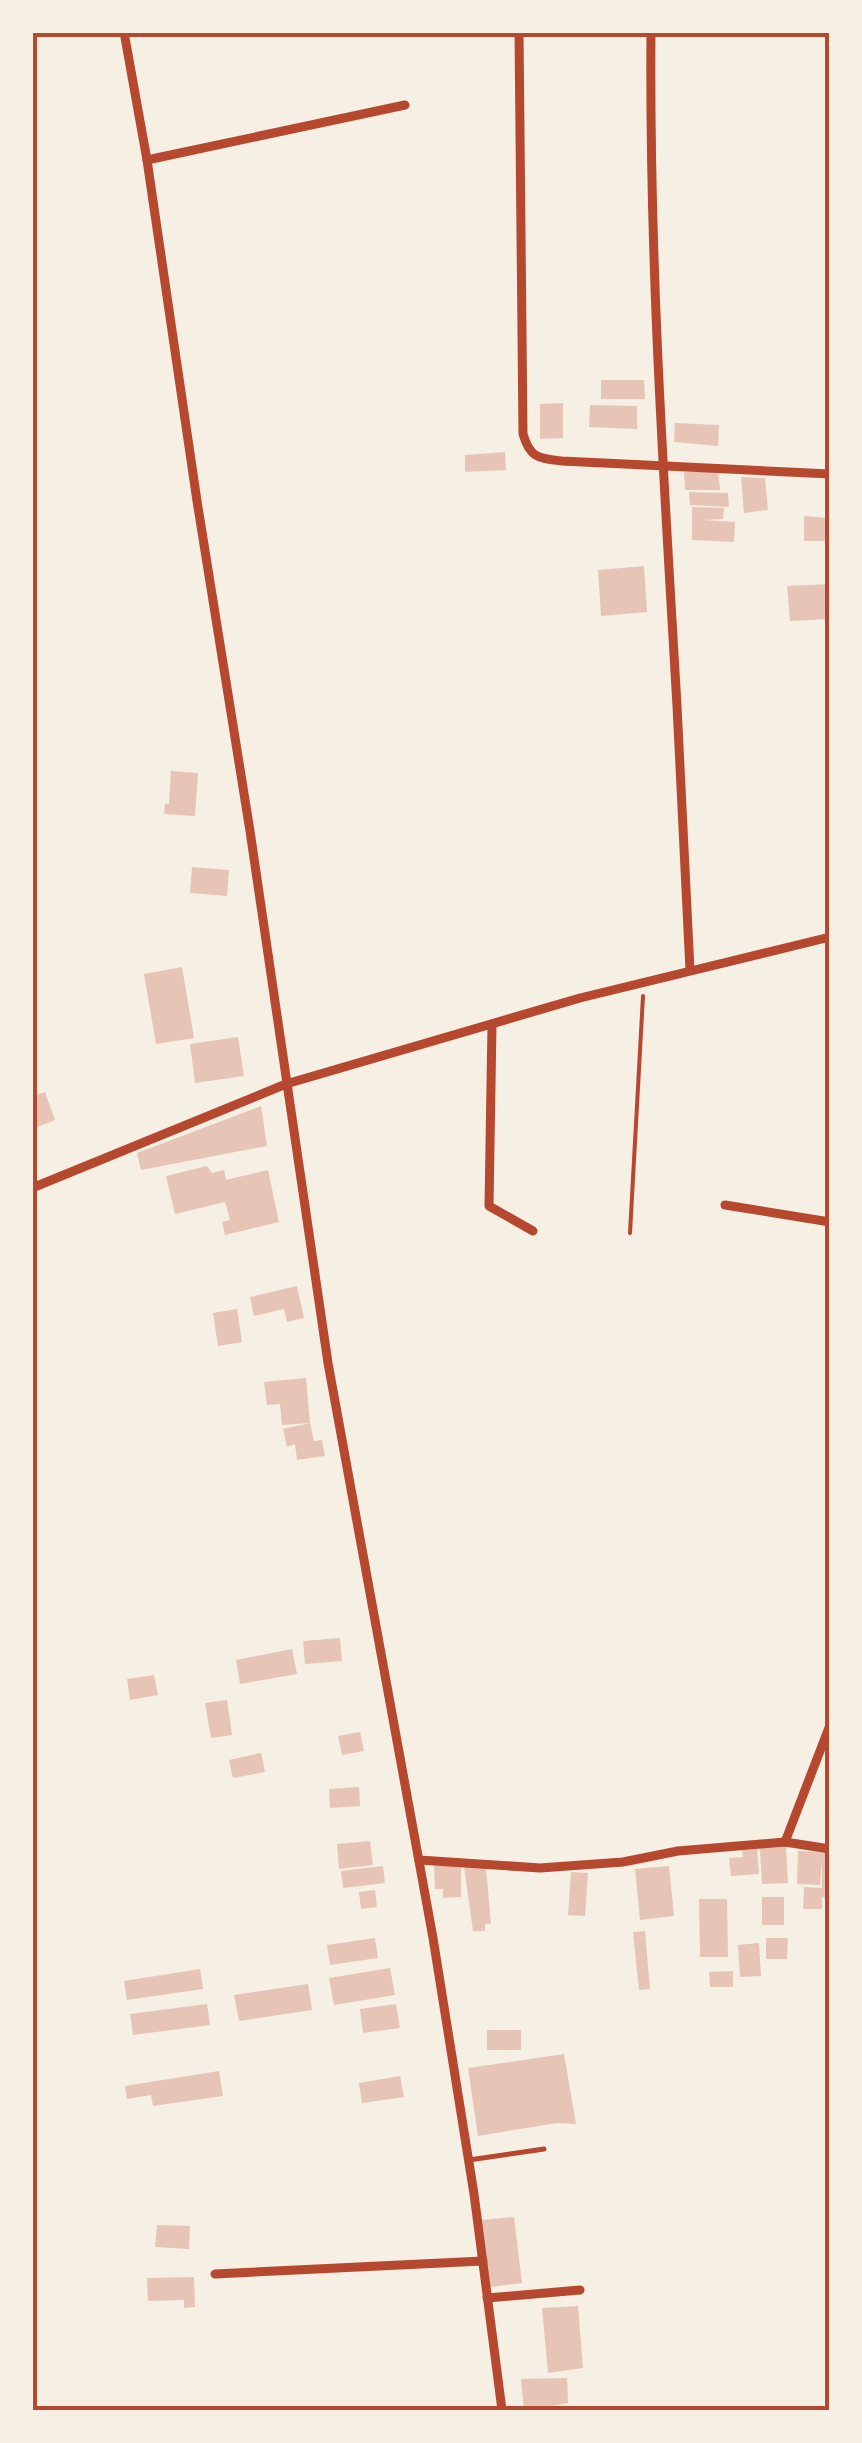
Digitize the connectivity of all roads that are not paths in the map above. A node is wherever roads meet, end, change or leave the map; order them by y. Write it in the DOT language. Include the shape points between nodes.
graph roads {
  1 [pos="124,32"];
  2 [pos="519,32"];
  3 [pos="651,32"];
  4 [pos="404,105"];
  5 [pos="148,160"];
  6 [pos="662,466"];
  7 [pos="830,474"];
  8 [pos="830,937"];
  9 [pos="690,970"];
  10 [pos="492,1024"];
  11 [pos="286,1084"];
  12 [pos="32,1188"];
  13 [pos="725,1205"];
  14 [pos="830,1222"];
  15 [pos="533,1231"];
  16 [pos="830,1725"];
  17 [pos="785,1842"];
  18 [pos="830,1850"];
  19 [pos="419,1860"];
  20 [pos="544,2150"];
  21 [pos="469,2160"];
  22 [pos="483,2262"];
  23 [pos="215,2274"];
  24 [pos="580,2290"];
  25 [pos="487,2298"];
  26 [pos="502,2410"];
  1 -- 5 [label="street"];
  2 -- 6 [label="street" via="523,434 529,451 548,460"];
  3 -- 6 [label="street"];
  4 -- 5 [label="street"];
  5 -- 11 [label="street"];
  6 -- 7 [label="street"];
  6 -- 9 [label="street"];
  8 -- 9 [label="street"];
  9 -- 10 [label="street"];
  10 -- 11 [label="street"];
  10 -- 15 [label="street" via="489,1206"];
  11 -- 12 [label="street"];
  11 -- 19 [label="street" via="328,1363"];
  13 -- 14 [label="street"];
  16 -- 17 [label="street"];
  17 -- 18 [label="street"];
  17 -- 19 [label="street" via="540,1868"];
  19 -- 21 [label="street"];
  20 -- 21 [label="lane"];
  21 -- 22 [label="street"];
  22 -- 23 [label="street"];
  22 -- 25 [label="street"];
  24 -- 25 [label="street"];
  25 -- 26 [label="street"];
}
